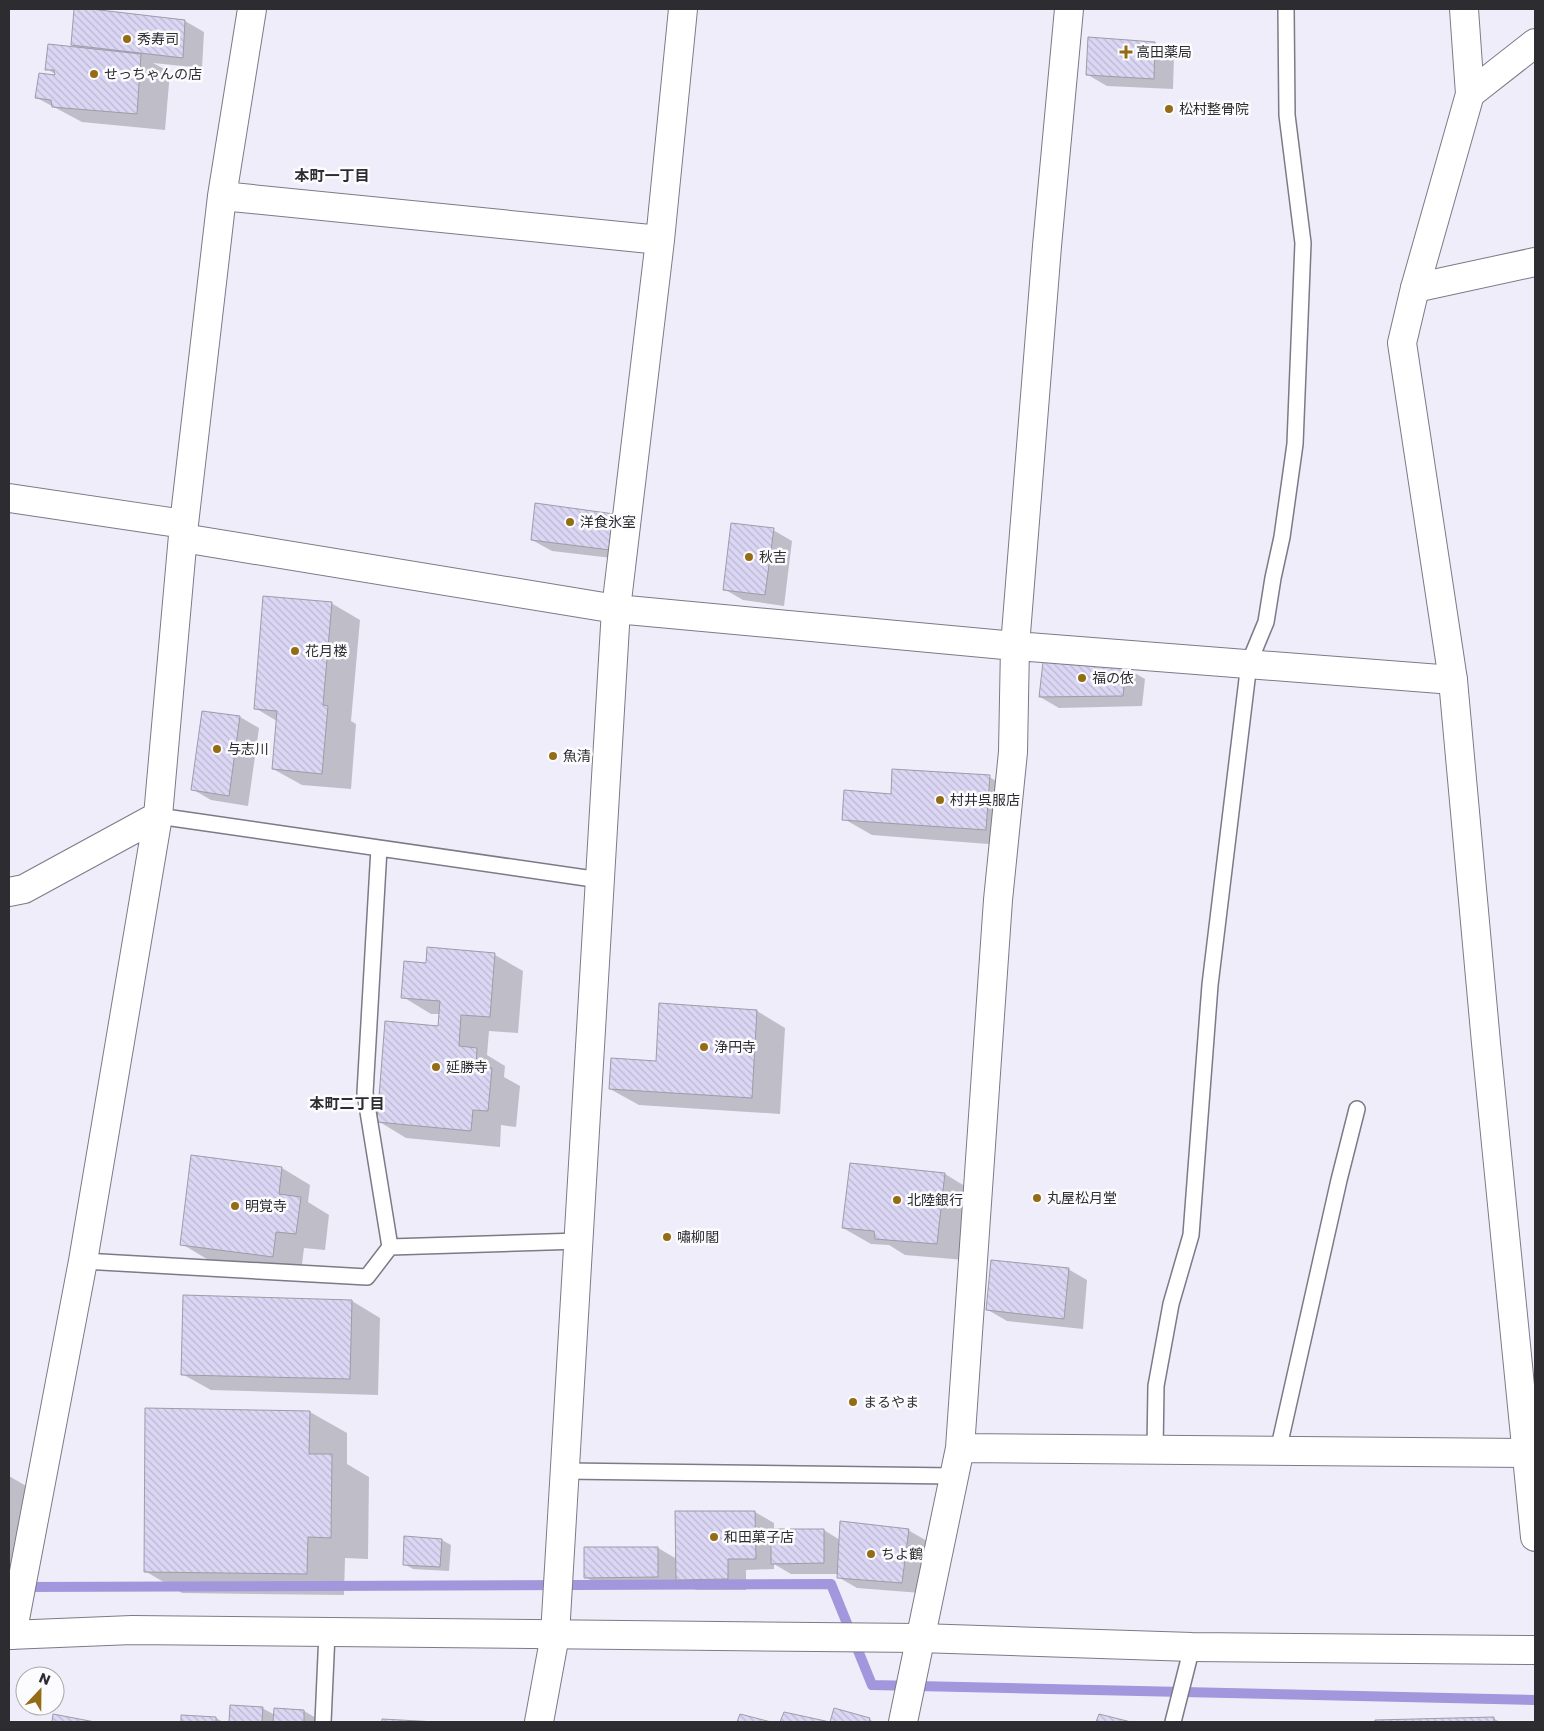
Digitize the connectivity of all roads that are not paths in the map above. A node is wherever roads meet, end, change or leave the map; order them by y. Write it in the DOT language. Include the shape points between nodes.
graph roads {
  1 [pos="252,9"];
  2 [pos="683,9"];
  3 [pos="1069,9"];
  4 [pos="1286,9"];
  5 [pos="1464,9"];
  6 [pos="1535,43"];
  7 [pos="1470,94"];
  8 [pos="222,196"];
  9 [pos="660,240"];
  10 [pos="1535,262"];
  11 [pos="1415,288"];
  12 [pos="9,498"];
  13 [pos="184,531"];
  14 [pos="616,609"];
  15 [pos="1016,646"];
  16 [pos="1249,663"];
  17 [pos="1453,680"];
  18 [pos="158,816"];
  19 [pos="379,848"];
  20 [pos="600,880"];
  21 [pos="9,892"];
  22 [pos="1357,1109"];
  23 [pos="579,1241"];
  24 [pos="390,1247"];
  25 [pos="83,1261"];
  26 [pos="960,1448"];
  27 [pos="1155,1450"];
  28 [pos="1278,1451"];
  29 [pos="1530,1453"];
  30 [pos="565,1471"];
  31 [pos="954,1476"];
  32 [pos="1535,1537"];
  33 [pos="326,1632"];
  34 [pos="10,1635"];
  35 [pos="555,1635"];
  36 [pos="920,1638"];
  37 [pos="1192,1648"];
  38 [pos="1535,1650"];
  39 [pos="323,1722"];
  40 [pos="539,1722"];
  41 [pos="903,1722"];
  42 [pos="1173,1722"];
  1 -- 8 [label="street"];
  2 -- 9 [label="street"];
  3 -- 15 [label="street"];
  4 -- 16 [label="lane" via="1287,115 1303,243 1295,444 1266,622"];
  5 -- 7 [label="street"];
  6 -- 7 [label="street"];
  7 -- 11 [label="street"];
  8 -- 9 [label="street"];
  8 -- 13 [label="street"];
  9 -- 14 [label="street"];
  10 -- 11 [label="street"];
  11 -- 17 [label="street" via="1402,343"];
  12 -- 13 [label="street"];
  13 -- 14 [label="street"];
  13 -- 18 [label="street"];
  14 -- 15 [label="street"];
  14 -- 20 [label="street"];
  15 -- 16 [label="street"];
  15 -- 26 [label="street" via="1013,752 998,900"];
  16 -- 17 [label="street"];
  16 -- 27 [label="lane" via="1210,985 1191,1235 1171,1304 1156,1386"];
  17 -- 29 [label="street"];
  18 -- 19 [label="lane"];
  18 -- 21 [label="street" via="24,889"];
  18 -- 25 [label="street"];
  19 -- 20 [label="lane"];
  19 -- 24 [label="lane" via="365,1092"];
  20 -- 23 [label="street"];
  22 -- 28 [label="lane"];
  23 -- 24 [label="lane"];
  23 -- 30 [label="street"];
  24 -- 25 [label="lane" via="367,1277"];
  25 -- 34 [label="street"];
  26 -- 27 [label="street"];
  26 -- 31 [label="street"];
  27 -- 28 [label="street"];
  28 -- 29 [label="street"];
  29 -- 32 [label="street"];
  30 -- 31 [label="lane"];
  30 -- 35 [label="street"];
  31 -- 36 [label="street"];
  33 -- 34 [label="street" via="132,1630"];
  33 -- 35 [label="street"];
  33 -- 39 [label="lane"];
  35 -- 36 [label="street"];
  35 -- 40 [label="street"];
  36 -- 37 [label="street"];
  36 -- 41 [label="street"];
  37 -- 38 [label="street"];
  37 -- 42 [label="lane"];
}
